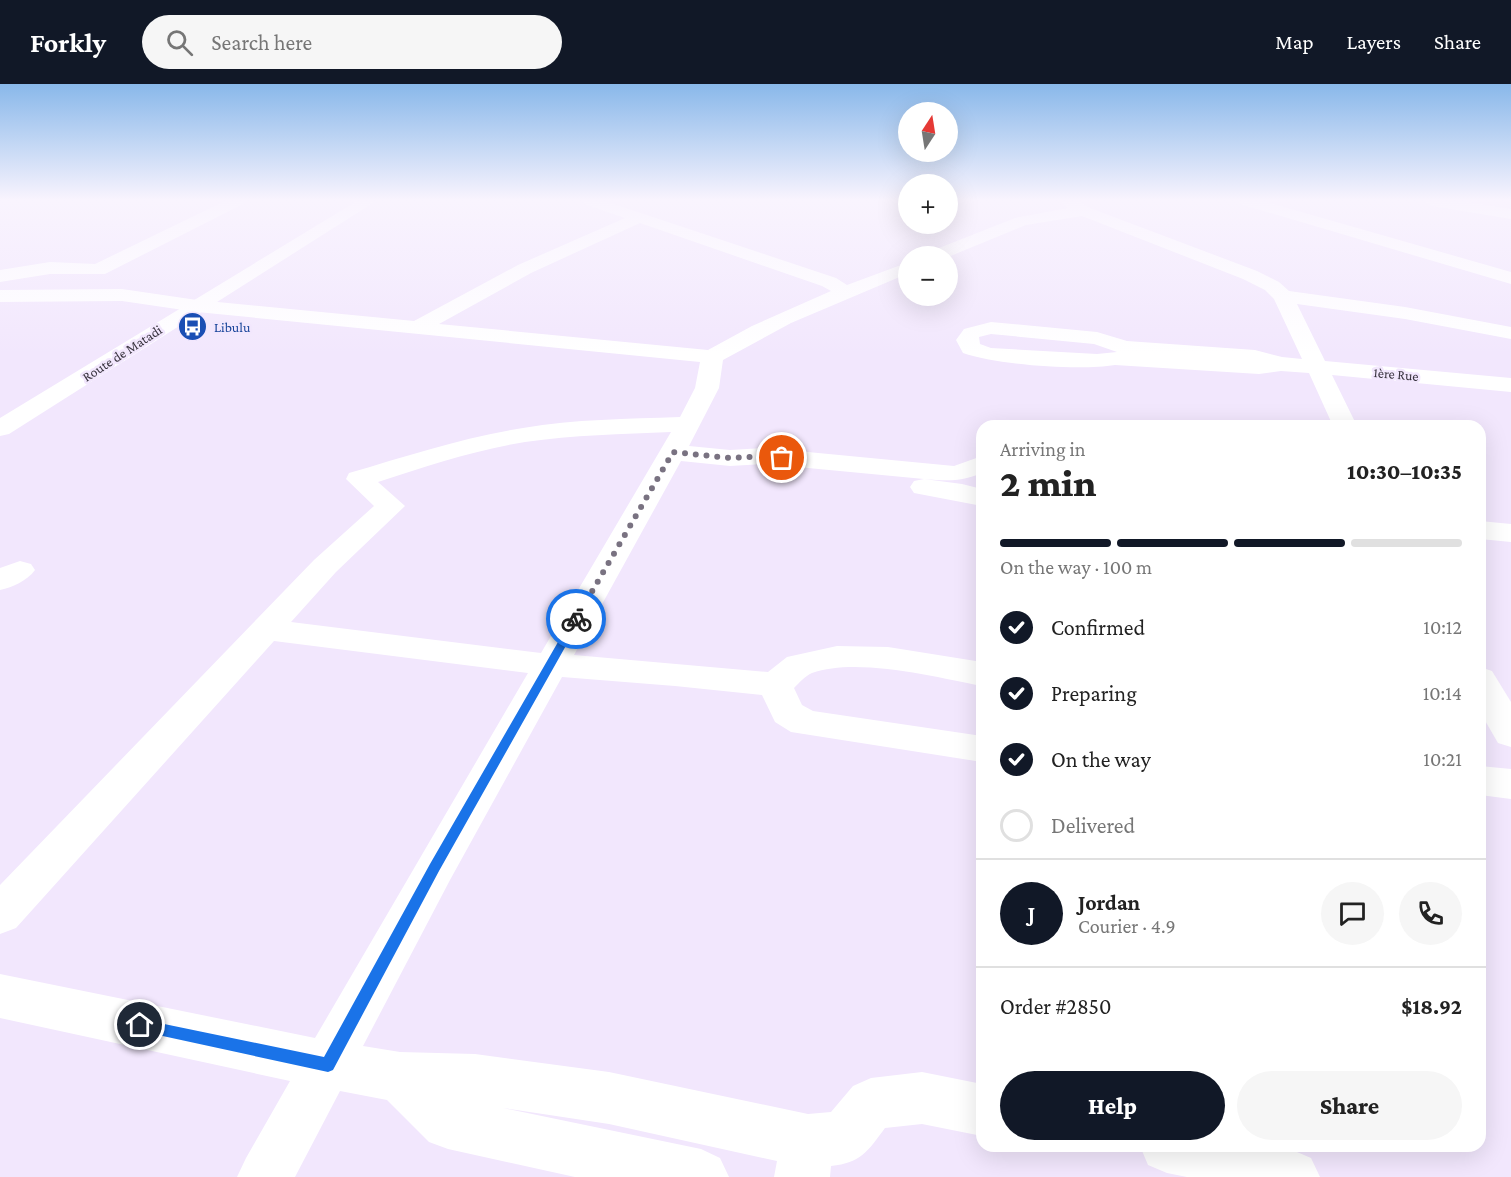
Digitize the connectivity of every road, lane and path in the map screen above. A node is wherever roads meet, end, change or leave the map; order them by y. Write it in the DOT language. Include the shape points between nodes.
graph roads {
  1 [pos="134,252"];
  2 [pos="285,252"];
  3 [pos="560,252"];
  4 [pos="743,252"];
  5 [pos="1191,252"];
  6 [pos="1422,252"];
  7 [pos="15,255"];
  8 [pos="50,268"];
  9 [pos="898,271"];
  10 [pos="0,276"];
  11 [pos="1511,278"];
  12 [pos="846,292"];
  13 [pos="0,296"];
  14 [pos="1283,296"];
  15 [pos="197,306"];
  16 [pos="417,328"];
  17 [pos="1511,333"];
  18 [pos="1126,353"];
  19 [pos="712,357"];
  20 [pos="1316,367"];
  21 [pos="1511,385"];
  22 [pos="1342,420"];
  23 [pos="0,429"];
  24 [pos="679,438"];
  25 [pos="976,466"];
  26 [pos="937,480"];
  27 [pos="976,496"];
  28 [pos="1486,531"];
  29 [pos="1511,533"];
  30 [pos="265,629"];
  31 [pos="550,665"];
  32 [pos="976,673"];
  33 [pos="775,685"];
  34 [pos="1486,690"];
  35 [pos="1511,734"];
  36 [pos="976,748"];
  37 [pos="1486,781"];
  38 [pos="1511,784"];
  39 [pos="0,915"];
  40 [pos="0,996"];
  41 [pos="328,1065"];
  42 [pos="400,1077"];
  43 [pos="976,1109"];
  44 [pos="1198,1152"];
  45 [pos="805,1159"];
  46 [pos="265,1177"];
  47 [pos="701,1177"];
  48 [pos="1292,1177"];
  1 -- 8 [label="main road" via="98,270"];
  2 -- 15 [label="main road, Route de Matadi"];
  3 -- 16 [label="main road"];
  4 -- 12 [label="main road" via="829,282"];
  5 -- 14 [label="main road" via="1250,275"];
  6 -- 11 [label="main road"];
  7 -- 8 [label="main road"];
  8 -- 10 [label="main road"];
  9 -- 12 [label="main road"];
  12 -- 19 [label="main road" via="742,338"];
  13 -- 15 [label="main road" via="122,295"];
  14 -- 17 [label="main road"];
  14 -- 20 [label="main road"];
  15 -- 16 [label="main road"];
  15 -- 23 [label="main road, Route de Matadi"];
  16 -- 19 [label="main road"];
  18 -- 18 [label="main road" via="1097,338 991,328 971,333 967,340 971,348 988,354 1097,361"];
  18 -- 20 [label="main road, 1ère Rue" via="1259,367"];
  19 -- 24 [label="main road" via="707,388"];
  20 -- 21 [label="main road, 1ère Rue"];
  20 -- 22 [label="main road"];
  24 -- 26 [label="main road" via="757,469"];
  24 -- 30 [label="main road" via="617,427 524,435 359,479 390,506"];
  24 -- 31 [label="main road"];
  25 -- 26 [label="main road"];
  26 -- 27 [label="main road"];
  28 -- 29 [label="main road"];
  30 -- 31 [label="main road"];
  30 -- 39 [label="main road"];
  31 -- 33 [label="main road"];
  31 -- 41 [label="main road"];
  32 -- 33 [label="main road" via="888,658 837,657 799,665"];
  33 -- 36 [label="main road" via="788,713 804,723"];
  34 -- 35 [label="main road"];
  37 -- 38 [label="main road"];
  40 -- 41 [label="main road"];
  41 -- 42 [label="main road"];
  41 -- 46 [label="main road"];
  42 -- 45 [label="main road" via="475,1079 609,1098"];
  42 -- 47 [label="main road" via="448,1123"];
  43 -- 45 [label="main road" via="922,1098 871,1104 844,1138"];
  44 -- 48 [label="main road" via="1259,1164"];
}
